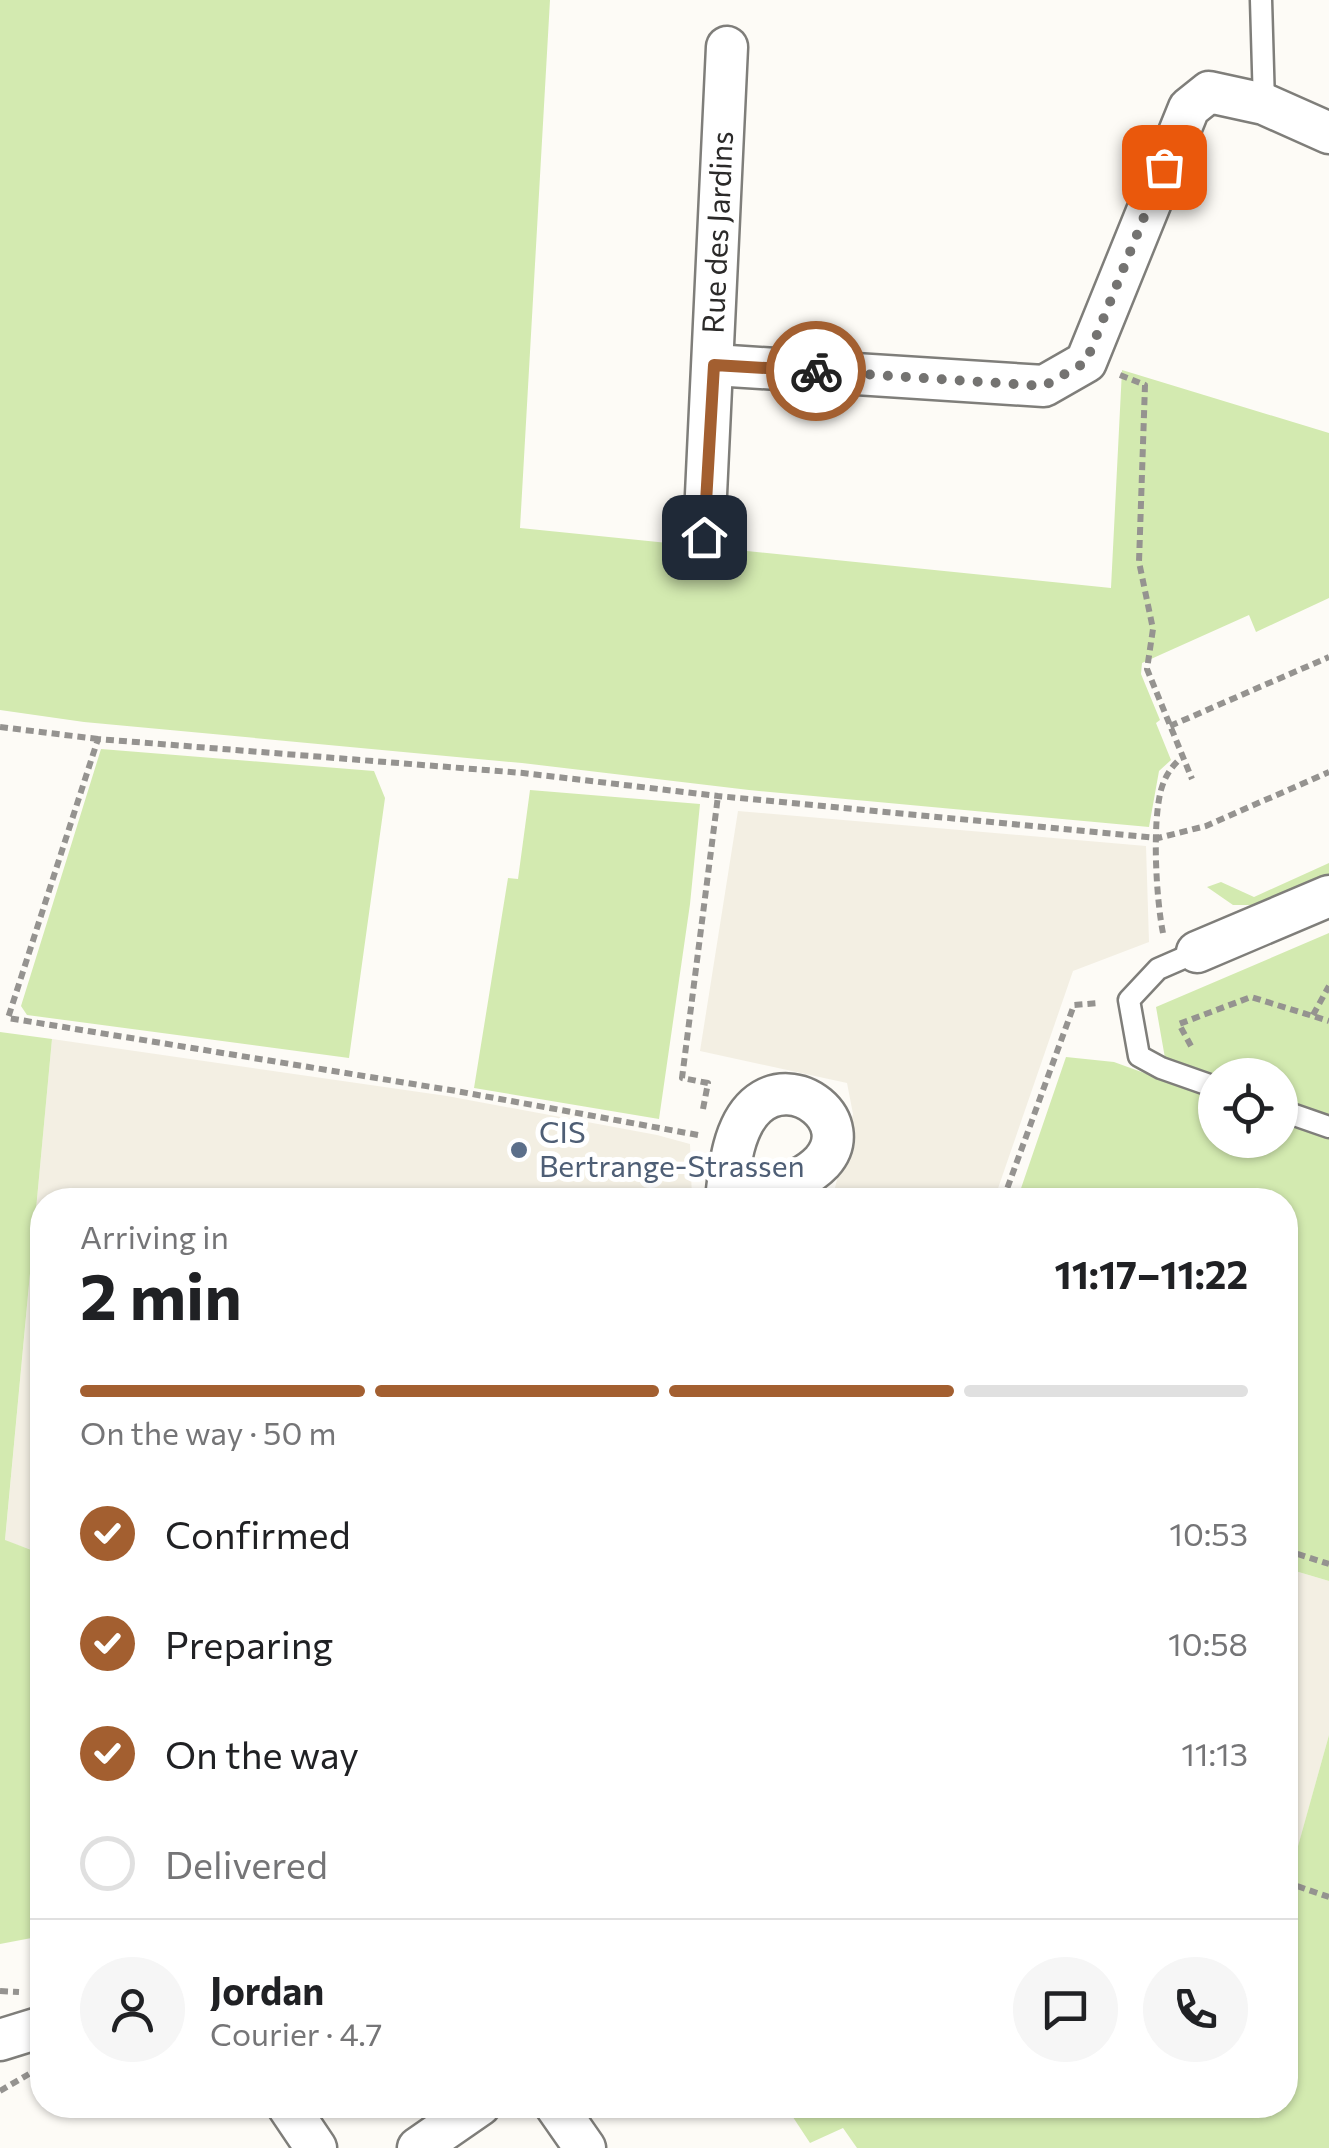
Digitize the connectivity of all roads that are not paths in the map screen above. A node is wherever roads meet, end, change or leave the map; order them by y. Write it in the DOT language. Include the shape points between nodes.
graph roads {
  1 [pos="1261,0"];
  2 [pos="727,47"];
  3 [pos="1264,104"];
  4 [pos="1329,133"];
  5 [pos="714,365"];
  6 [pos="704,537"];
  7 [pos="1329,896"];
  8 [pos="1183,958"];
  9 [pos="1198,1081"];
  10 [pos="1298,1116"];
  11 [pos="1329,1127"];
  12 [pos="727,1188"];
  13 [pos="777,1188"];
  14 [pos="296,2118"];
  15 [pos="461,2118"];
  16 [pos="564,2118"];
  17 [pos="316,2148"];
  18 [pos="418,2148"];
  19 [pos="585,2148"];
  1 -- 3 [label="lane"];
  2 -- 5 [label="street, Rue des Jardins"];
  3 -- 4 [label="street"];
  3 -- 5 [label="street" via="1209,92 1189,108 1086,362 1044,386"];
  5 -- 6 [label="street, Rue des Jardins"];
  7 -- 8 [label="street"];
  8 -- 9 [label="lane" via="1158,969 1129,1000 1140,1056"];
  10 -- 11 [label="lane"];
  12 -- 13 [label="street" via="730,1162 756,1106 777,1095 800,1095 819,1105 830,1121 831,1139 826,1158"];
  14 -- 17 [label="street"];
  15 -- 18 [label="street"];
  16 -- 19 [label="street"];
}
